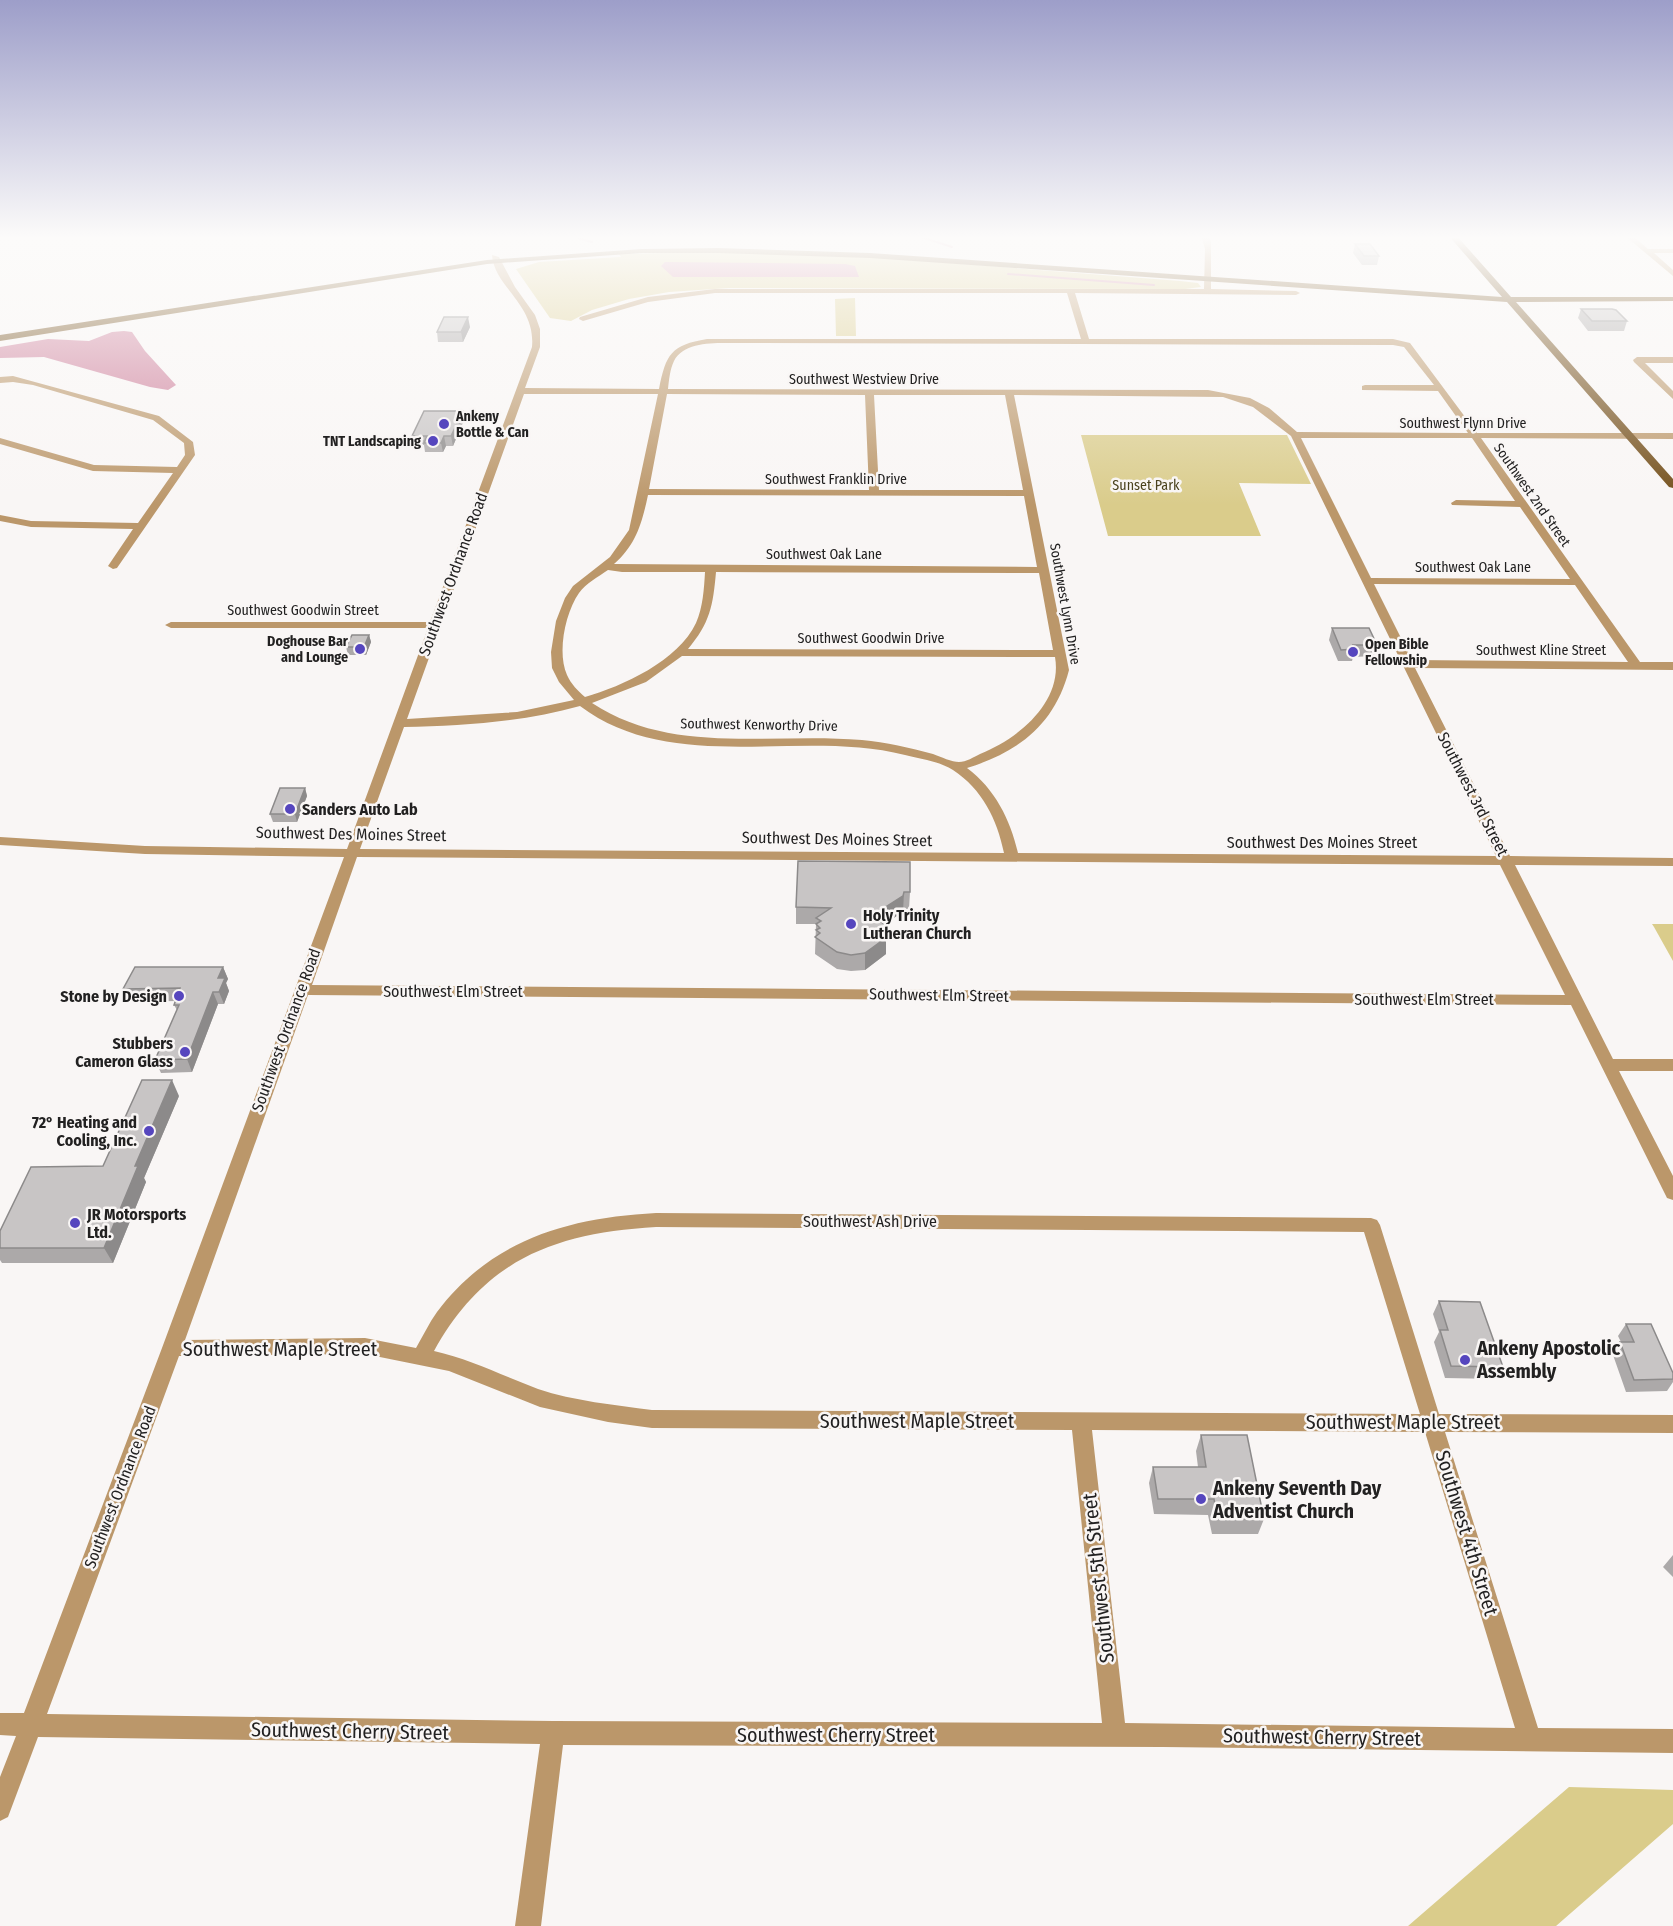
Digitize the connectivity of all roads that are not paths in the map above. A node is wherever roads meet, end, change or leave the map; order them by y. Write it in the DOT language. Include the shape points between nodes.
graph roads {
  1 [pos="36,325"];
  2 [pos="82,325"];
  3 [pos="535,325"];
  4 [pos="1081,325"];
  5 [pos="1532,325"];
  6 [pos="0,330"];
  7 [pos="0,338"];
  8 [pos="1086,342"];
  9 [pos="1673,360"];
  10 [pos="0,380"];
  11 [pos="1365,388"];
  12 [pos="1441,388"];
  13 [pos="519,391"];
  14 [pos="663,392"];
  15 [pos="869,393"];
  16 [pos="1009,393"];
  17 [pos="1673,396"];
  18 [pos="1261,405"];
  19 [pos="1295,435"];
  20 [pos="1474,436"];
  21 [pos="1630,436"];
  22 [pos="1673,436"];
  23 [pos="0,441"];
  24 [pos="179,470"];
  25 [pos="1673,485"];
  26 [pos="644,492"];
  27 [pos="874,493"];
  28 [pos="1028,493"];
  29 [pos="1456,503"];
  30 [pos="1522,504"];
  31 [pos="0,518"];
  32 [pos="141,526"];
  33 [pos="113,566"];
  34 [pos="605,566"];
  35 [pos="711,569"];
  36 [pos="1044,570"];
  37 [pos="1368,581"];
  38 [pos="1578,582"];
  39 [pos="171,625"];
  40 [pos="435,625"];
  41 [pos="680,652"];
  42 [pos="1061,654"];
  43 [pos="1409,664"];
  44 [pos="1637,666"];
  45 [pos="1673,666"];
  46 [pos="582,701"];
  47 [pos="398,723"];
  48 [pos="957,767"];
  49 [pos="0,841"];
  50 [pos="351,853"];
  51 [pos="1012,858"];
  52 [pos="1507,861"];
  53 [pos="1673,862"];
  54 [pos="301,990"];
  55 [pos="1576,1000"];
  56 [pos="1609,1065"];
  57 [pos="1673,1065"];
  58 [pos="1673,1193"];
  59 [pos="1371,1225"];
  60 [pos="172,1348"];
  61 [pos="421,1356"];
  62 [pos="1433,1421"];
  63 [pos="1081,1422"];
  64 [pos="1673,1424"];
  65 [pos="0,1724"];
  66 [pos="31,1725"];
  67 [pos="553,1733"];
  68 [pos="1115,1735"];
  69 [pos="1530,1739"];
  70 [pos="1673,1741"];
  71 [pos="0,1809"];
  72 [pos="528,1926"];
  1 -- 6 [label="main road"];
  2 -- 7 [label="main road"];
  3 -- 13 [label="street, Southwest Ordnance Road" via="536,347"];
  4 -- 8 [label="street"];
  5 -- 21 [label="main road"];
  8 -- 12 [label="street, Southwest 2nd Street" via="1403,343 1412,348"];
  8 -- 14 [label="street, Southwest Kenworthy Drive" via="719,340 687,347 673,355"];
  9 -- 17 [label="street" via="1637,360"];
  10 -- 24 [label="street" via="34,383 156,418 188,442 191,450"];
  11 -- 12 [label="street"];
  12 -- 20 [label="street, Southwest 2nd Street"];
  13 -- 14 [label="street, Southwest Westview Drive"];
  13 -- 40 [label="street, Southwest Ordnance Road"];
  14 -- 15 [label="street, Southwest Westview Drive"];
  14 -- 26 [label="street, Southwest Kenworthy Drive"];
  15 -- 16 [label="street, Southwest Westview Drive"];
  15 -- 27 [label="street"];
  16 -- 18 [label="street, Southwest Westview Drive" via="1208,393"];
  16 -- 28 [label="street, Southwest Lynn Drive"];
  18 -- 19 [label="street, Southwest 3rd Street"];
  19 -- 20 [label="street, Southwest Flynn Drive"];
  19 -- 37 [label="street, Southwest 3rd Street"];
  20 -- 21 [label="street, Southwest Flynn Drive"];
  20 -- 30 [label="street, Southwest 2nd Street"];
  21 -- 22 [label="street, Southwest Flynn Drive"];
  21 -- 25 [label="main road"];
  23 -- 24 [label="street" via="93,468"];
  24 -- 32 [label="street"];
  26 -- 27 [label="street, Southwest Franklin Drive"];
  26 -- 34 [label="street, Southwest Kenworthy Drive" via="632,537 626,548"];
  27 -- 28 [label="street, Southwest Franklin Drive"];
  28 -- 36 [label="street, Southwest Lynn Drive"];
  29 -- 30 [label="street"];
  30 -- 38 [label="street, Southwest 2nd Street"];
  31 -- 32 [label="street" via="40,524"];
  32 -- 33 [label="street"];
  34 -- 35 [label="street, Southwest Oak Lane"];
  34 -- 46 [label="street, Southwest Kenworthy Drive" via="576,590 568,602 558,649 561,675 569,690"];
  35 -- 36 [label="street, Southwest Oak Lane"];
  35 -- 41 [label="street" via="702,621"];
  36 -- 42 [label="street, Southwest Lynn Drive"];
  37 -- 38 [label="street, Southwest Oak Lane"];
  37 -- 43 [label="street, Southwest 3rd Street"];
  38 -- 44 [label="street, Southwest 2nd Street"];
  39 -- 40 [label="street, Southwest Goodwin Street"];
  40 -- 47 [label="street, Southwest Ordnance Road"];
  41 -- 42 [label="street, Southwest Goodwin Drive"];
  41 -- 46 [label="street" via="637,681"];
  42 -- 48 [label="street, Southwest Lynn Drive" via="1060,684 1047,712 1013,742"];
  43 -- 44 [label="street, Southwest Kline Street"];
  43 -- 52 [label="street, Southwest 3rd Street"];
  44 -- 45 [label="street, Southwest Kline Street"];
  46 -- 47 [label="street" via="509,717"];
  46 -- 48 [label="street, Southwest Kenworthy Drive" via="607,719 664,737 856,742 896,748"];
  47 -- 50 [label="street, Southwest Ordnance Road"];
  48 -- 51 [label="street, Southwest Kenworthy Drive" via="985,791 999,812"];
  49 -- 50 [label="street, Southwest Des Moines Street" via="145,850"];
  50 -- 51 [label="street, Southwest Des Moines Street"];
  50 -- 54 [label="street, Southwest Ordnance Road"];
  51 -- 52 [label="street, Southwest Des Moines Street"];
  52 -- 53 [label="street, Southwest Des Moines Street"];
  52 -- 55 [label="street, Southwest 3rd Street"];
  54 -- 55 [label="street, Southwest Elm Street"];
  54 -- 60 [label="street, Southwest Ordnance Road"];
  55 -- 56 [label="street, Southwest 3rd Street"];
  56 -- 57 [label="street"];
  56 -- 58 [label="street, Southwest 3rd Street"];
  59 -- 61 [label="street, Southwest Ash Drive" via="603,1222 568,1229 501,1261 445,1317"];
  59 -- 62 [label="street, Southwest 4th Street"];
  60 -- 61 [label="street, Southwest Maple Street" via="365,1346"];
  60 -- 66 [label="street, Southwest Ordnance Road"];
  61 -- 63 [label="street, Southwest Maple Street" via="479,1372 540,1398 652,1419"];
  62 -- 63 [label="street, Southwest Maple Street"];
  62 -- 64 [label="street, Southwest Maple Street"];
  62 -- 69 [label="street, Southwest 4th Street"];
  63 -- 68 [label="street, Southwest 5th Street"];
  65 -- 66 [label="street, Southwest Cherry Street"];
  66 -- 67 [label="street, Southwest Cherry Street"];
  66 -- 71 [label="street, Southwest Ordnance Road"];
  67 -- 68 [label="street, Southwest Cherry Street"];
  67 -- 72 [label="street"];
  68 -- 69 [label="street, Southwest Cherry Street"];
  69 -- 70 [label="street, Southwest Cherry Street"];
}
